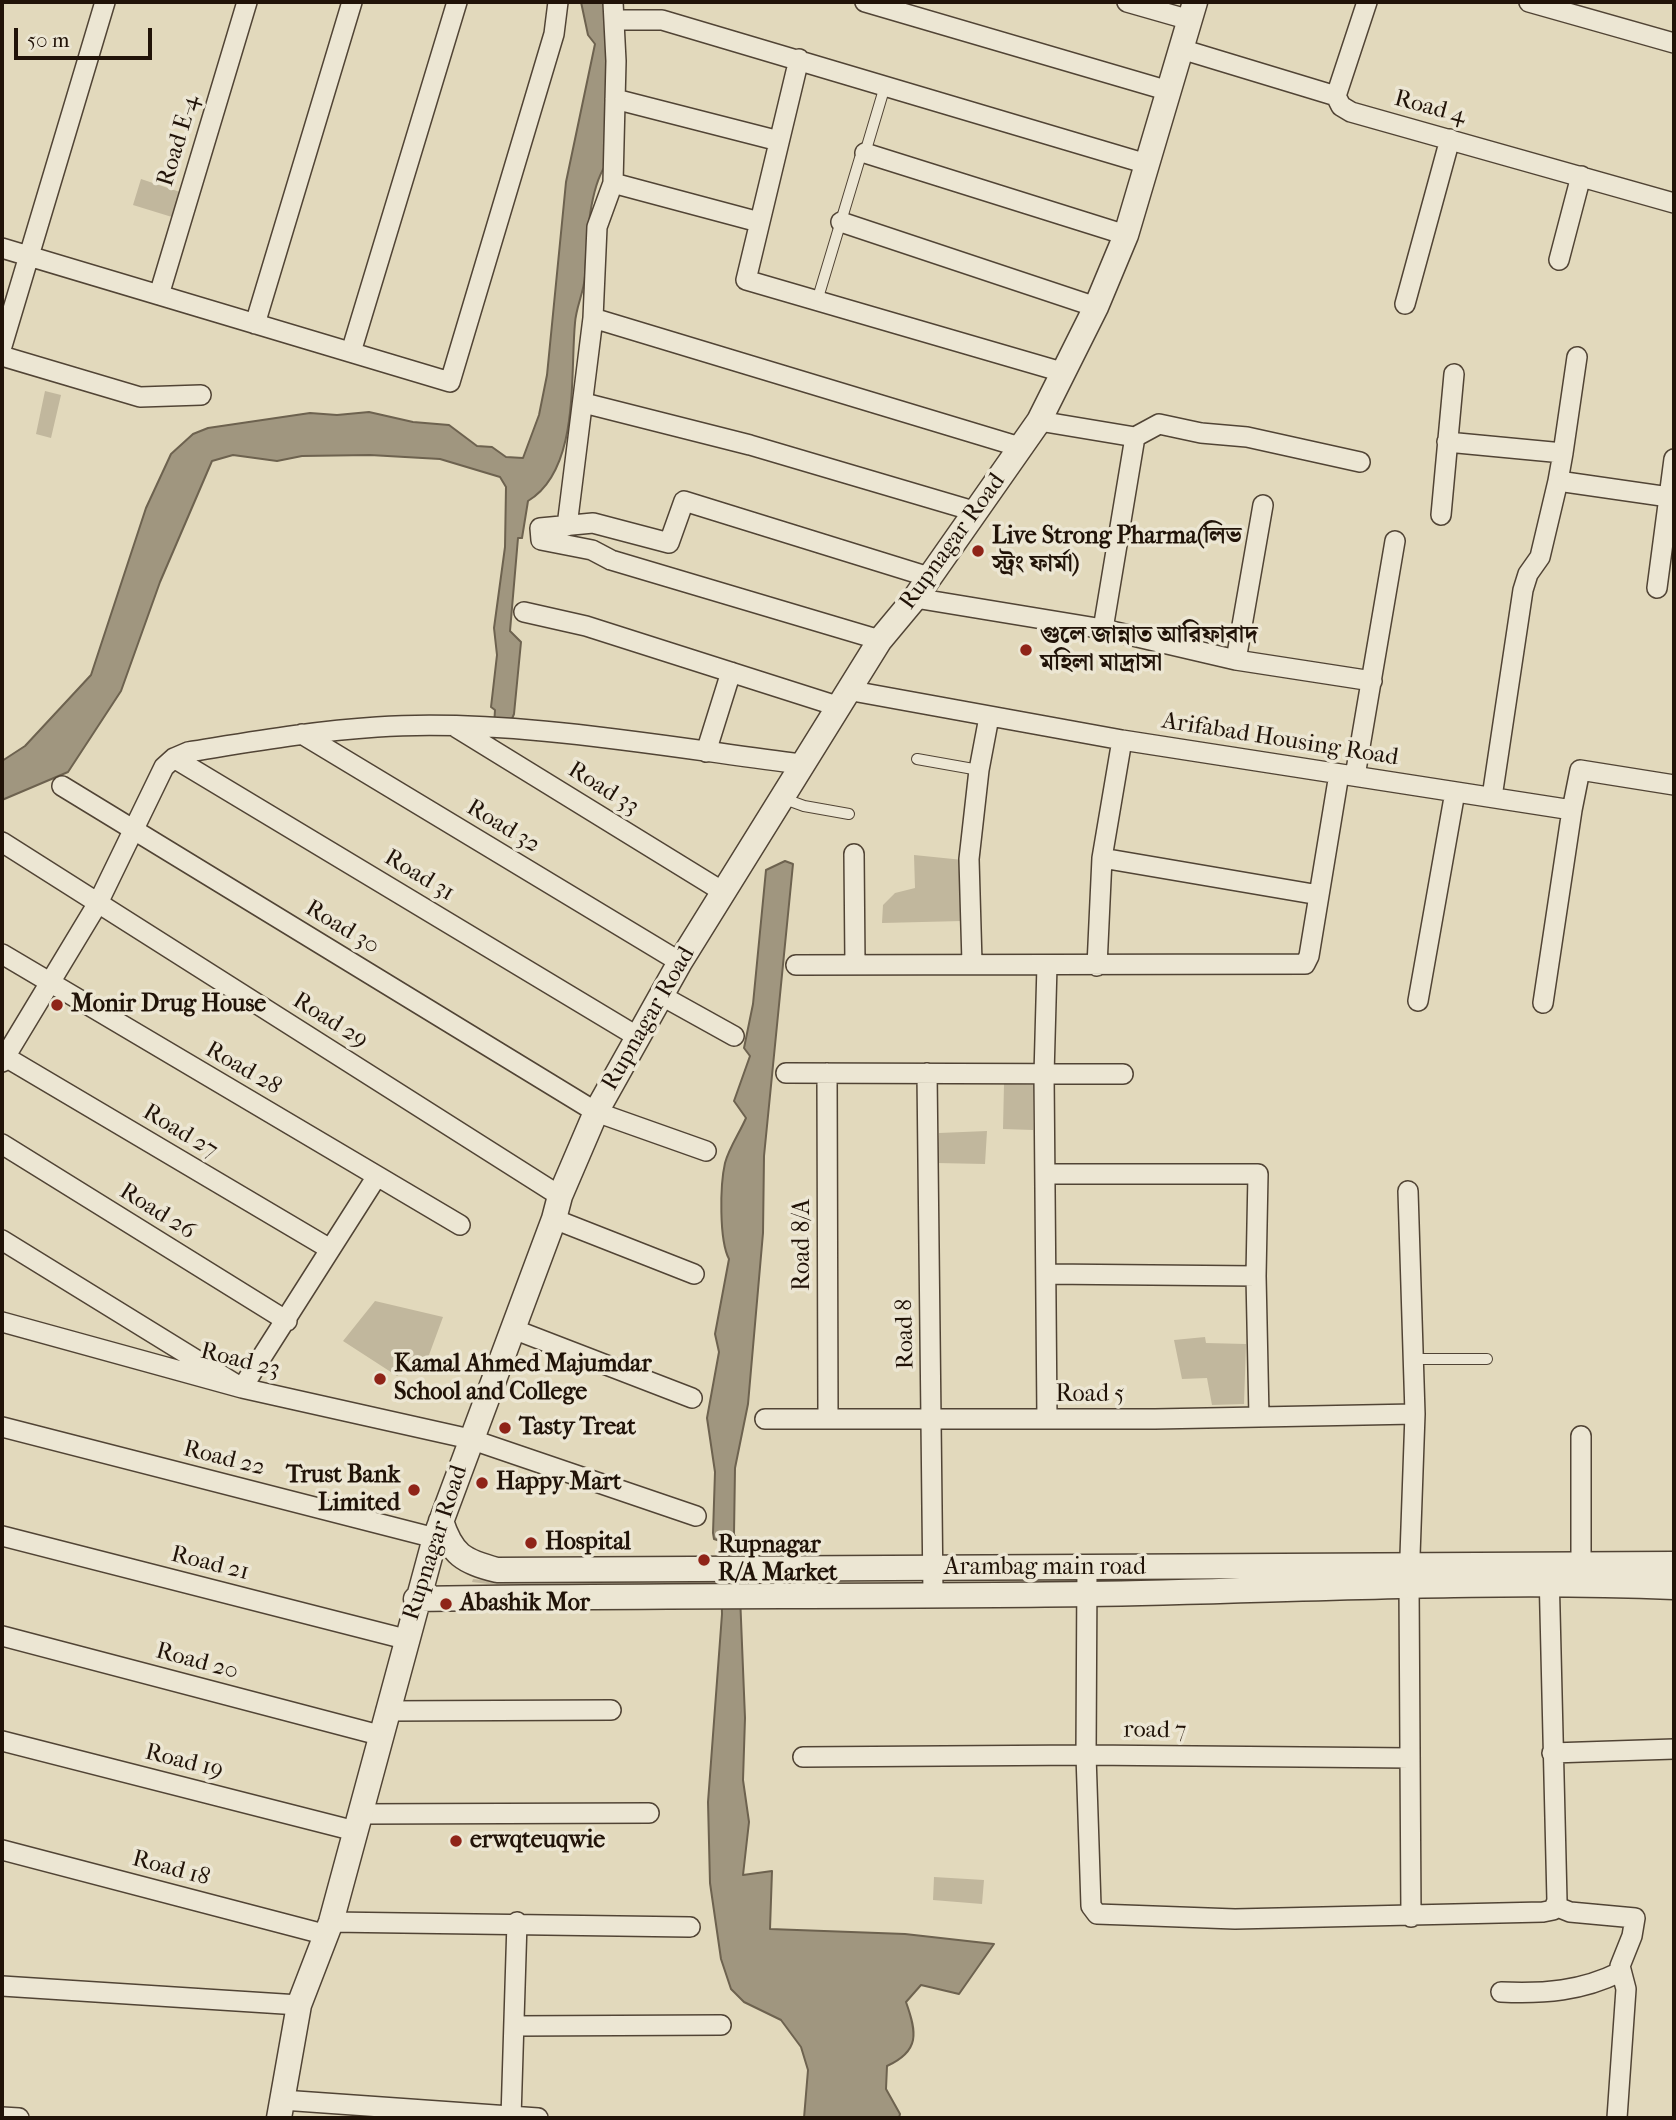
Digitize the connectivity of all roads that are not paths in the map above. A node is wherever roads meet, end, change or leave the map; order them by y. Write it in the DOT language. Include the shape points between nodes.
graph roads {
  1 [pos="105,2"];
  2 [pos="247,2"];
  3 [pos="352,2"];
  4 [pos="457,2"];
  5 [pos="556,2"];
  6 [pos="865,2"];
  7 [pos="1127,2"];
  8 [pos="1367,2"];
  9 [pos="1529,2"];
  10 [pos="615,11"];
  11 [pos="1193,11"];
  12 [pos="1674,43"];
  13 [pos="1181,49"];
  14 [pos="799,60"];
  15 [pos="885,86"];
  16 [pos="1169,91"];
  17 [pos="1336,96"];
  18 [pos="615,99"];
  19 [pos="1450,139"];
  20 [pos="779,141"];
  21 [pos="865,153"];
  22 [pos="1147,164"];
  23 [pos="1581,176"];
  24 [pos="613,183"];
  25 [pos="1674,203"];
  26 [pos="759,222"];
  27 [pos="841,222"];
  28 [pos="1126,234"];
  29 [pos="2,248"];
  30 [pos="29,256"];
  31 [pos="1559,260"];
  32 [pos="159,295"];
  33 [pos="817,301"];
  34 [pos="1405,304"];
  35 [pos="1096,307"];
  36 [pos="593,318"];
  37 [pos="255,324"];
  38 [pos="2,345"];
  39 [pos="351,352"];
  40 [pos="2,356"];
  41 [pos="1577,357"];
  42 [pos="1062,372"];
  43 [pos="1454,374"];
  44 [pos="201,395"];
  45 [pos="584,403"];
  46 [pos="1039,421"];
  47 [pos="1135,437"];
  48 [pos="1447,442"];
  49 [pos="1020,447"];
  50 [pos="1563,453"];
  51 [pos="1674,459"];
  52 [pos="1360,461"];
  53 [pos="1558,481"];
  54 [pos="1669,497"];
  55 [pos="1263,505"];
  56 [pos="977,512"];
  57 [pos="1441,515"];
  58 [pos="567,526"];
  59 [pos="1395,541"];
  60 [pos="929,578"];
  61 [pos="1657,588"];
  62 [pos="915,598"];
  63 [pos="524,612"];
  64 [pos="1102,629"];
  65 [pos="880,640"];
  66 [pos="1236,660"];
  67 [pos="731,672"];
  68 [pos="1372,681"];
  69 [pos="842,698"];
  70 [pos="989,717"];
  71 [pos="456,728"];
  72 [pos="302,734"];
  73 [pos="1122,740"];
  74 [pos="706,752"];
  75 [pos="174,758"];
  76 [pos="917,759"];
  77 [pos="800,764"];
  78 [pos="979,770"];
  79 [pos="1347,775"];
  80 [pos="1674,785"];
  81 [pos="62,786"];
  82 [pos="1455,792"];
  83 [pos="781,797"];
  84 [pos="1492,797"];
  85 [pos="1572,810"];
  86 [pos="849,814"];
  87 [pos="133,829"];
  88 [pos="2,842"];
  89 [pos="854,854"];
  90 [pos="1102,858"];
  91 [pos="725,893"];
  92 [pos="1319,895"];
  93 [pos="98,903"];
  94 [pos="2,954"];
  95 [pos="680,962"];
  96 [pos="972,963"];
  97 [pos="855,964"];
  98 [pos="796,965"];
  99 [pos="1047,965"];
  100 [pos="1097,966"];
  101 [pos="51,985"];
  102 [pos="662,996"];
  103 [pos="1418,1001"];
  104 [pos="1543,1003"];
  105 [pos="734,1036"];
  106 [pos="638,1037"];
  107 [pos="3,1058"];
  108 [pos="786,1073"];
  109 [pos="827,1073"];
  110 [pos="927,1073"];
  111 [pos="1123,1074"];
  112 [pos="1044,1075"];
  113 [pos="597,1112"];
  114 [pos="2,1144"];
  115 [pos="706,1151"];
  116 [pos="1046,1174"];
  117 [pos="377,1176"];
  118 [pos="1408,1191"];
  119 [pos="557,1208"];
  120 [pos="460,1225"];
  121 [pos="2,1240"];
  122 [pos="330,1249"];
  123 [pos="694,1274"];
  124 [pos="1046,1274"];
  125 [pos="1256,1276"];
  126 [pos="287,1321"];
  127 [pos="2,1322"];
  128 [pos="513,1329"];
  129 [pos="1415,1359"];
  130 [pos="1487,1359"];
  131 [pos="243,1388"];
  132 [pos="692,1398"];
  133 [pos="1415,1413"];
  134 [pos="828,1417"];
  135 [pos="1259,1417"];
  136 [pos="931,1418"];
  137 [pos="765,1419"];
  138 [pos="1047,1419"];
  139 [pos="2,1427"];
  140 [pos="1581,1436"];
  141 [pos="470,1439"];
  142 [pos="696,1516"];
  143 [pos="438,1529"];
  144 [pos="2,1536"];
  145 [pos="1674,1564"];
  146 [pos="1581,1565"];
  147 [pos="933,1568"];
  148 [pos="751,1570"];
  149 [pos="1548,1574"];
  150 [pos="1409,1575"];
  151 [pos="1087,1581"];
  152 [pos="1674,1587"];
  153 [pos="933,1594"];
  154 [pos="750,1597"];
  155 [pos="416,1599"];
  156 [pos="2,1636"];
  157 [pos="405,1639"];
  158 [pos="611,1710"];
  159 [pos="386,1711"];
  160 [pos="379,1735"];
  161 [pos="2,1741"];
  162 [pos="1674,1749"];
  163 [pos="1552,1753"];
  164 [pos="1086,1755"];
  165 [pos="803,1757"];
  166 [pos="1410,1758"];
  167 [pos="649,1813"];
  168 [pos="357,1823"];
  169 [pos="2,1850"];
  170 [pos="1555,1906"];
  171 [pos="1411,1917"];
  172 [pos="517,1922"];
  173 [pos="691,1927"];
  174 [pos="329,1928"];
  175 [pos="1620,1972"];
  176 [pos="2,1986"];
  177 [pos="1501,1992"];
  178 [pos="299,2006"];
  179 [pos="721,2025"];
  180 [pos="515,2026"];
  181 [pos="280,2109"];
  182 [pos="2,2117"];
  183 [pos="511,2117"];
  184 [pos="19,2118"];
  185 [pos="538,2118"];
  186 [pos="1617,2118"];
  1 -- 30 [label="street"];
  2 -- 32 [label="street, Road E-4"];
  3 -- 37 [label="street"];
  4 -- 39 [label="street"];
  5 -- 39 [label="street" via="554,34 450,382"];
  6 -- 16 [label="street"];
  7 -- 11 [label="street"];
  8 -- 17 [label="street"];
  9 -- 12 [label="street"];
  10 -- 14 [label="street"];
  10 -- 18 [label="street"];
  11 -- 13 [label="street, Rupnagar Road"];
  13 -- 16 [label="street, Rupnagar Road"];
  13 -- 17 [label="street, Road 4"];
  14 -- 15 [label="street"];
  14 -- 20 [label="street"];
  15 -- 21 [label="lane"];
  15 -- 22 [label="street"];
  16 -- 22 [label="street, Rupnagar Road"];
  17 -- 19 [label="street, Road 4" via="1345,109"];
  18 -- 20 [label="street"];
  18 -- 24 [label="street"];
  19 -- 23 [label="street, Road 4"];
  19 -- 34 [label="street"];
  20 -- 26 [label="street"];
  21 -- 27 [label="lane"];
  21 -- 28 [label="street"];
  22 -- 28 [label="street, Rupnagar Road"];
  23 -- 25 [label="street, Road 4"];
  23 -- 31 [label="street"];
  24 -- 26 [label="street"];
  24 -- 36 [label="street" via="597,227"];
  26 -- 33 [label="street" via="746,280"];
  27 -- 33 [label="lane"];
  27 -- 35 [label="street"];
  28 -- 35 [label="street, Rupnagar Road"];
  29 -- 30 [label="street"];
  30 -- 32 [label="street"];
  30 -- 38 [label="street"];
  32 -- 37 [label="street"];
  33 -- 42 [label="street"];
  35 -- 42 [label="street, Rupnagar Road"];
  36 -- 45 [label="street"];
  36 -- 49 [label="street"];
  37 -- 39 [label="street"];
  40 -- 44 [label="street" via="140,397"];
  41 -- 50 [label="street"];
  42 -- 46 [label="street, Rupnagar Road"];
  43 -- 48 [label="street"];
  45 -- 56 [label="street" via="738,442"];
  45 -- 58 [label="street"];
  46 -- 47 [label="street"];
  46 -- 49 [label="street, Rupnagar Road"];
  47 -- 52 [label="street" via="1159,424"];
  47 -- 64 [label="street"];
  48 -- 50 [label="street"];
  48 -- 57 [label="street"];
  49 -- 56 [label="street, Rupnagar Road"];
  50 -- 53 [label="street"];
  51 -- 54 [label="street"];
  53 -- 54 [label="street"];
  53 -- 84 [label="street" via="1540,557 1523,590"];
  54 -- 61 [label="street"];
  55 -- 66 [label="street"];
  56 -- 60 [label="street, Rupnagar Road"];
  58 -- 60 [label="street" via="593,523 669,543 684,501"];
  58 -- 65 [label="street" via="540,528 541,540 592,550 611,560"];
  59 -- 68 [label="street"];
  60 -- 62 [label="street, Rupnagar Road"];
  62 -- 64 [label="street"];
  62 -- 65 [label="street, Rupnagar Road"];
  63 -- 67 [label="street, Arifabad Housing Road" via="586,626"];
  64 -- 66 [label="street"];
  65 -- 69 [label="street, Rupnagar Road"];
  66 -- 68 [label="street"];
  67 -- 69 [label="street, Arifabad Housing Road"];
  67 -- 74 [label="street"];
  68 -- 79 [label="street"];
  69 -- 70 [label="street, Arifabad Housing Road"];
  69 -- 77 [label="street, Rupnagar Road"];
  70 -- 73 [label="street, Arifabad Housing Road"];
  70 -- 78 [label="street"];
  71 -- 72 [label="street" via="380,727"];
  71 -- 74 [label="street"];
  71 -- 91 [label="street, Road 33"];
  72 -- 75 [label="street"];
  72 -- 95 [label="street, Road 32"];
  73 -- 79 [label="street, Arifabad Housing Road"];
  73 -- 90 [label="street"];
  74 -- 77 [label="street"];
  75 -- 87 [label="street" via="164,767"];
  75 -- 106 [label="street, Road 31"];
  76 -- 78 [label="lane"];
  77 -- 83 [label="street, Rupnagar Road"];
  78 -- 96 [label="street" via="969,859"];
  79 -- 82 [label="street, Arifabad Housing Road"];
  79 -- 92 [label="street"];
  80 -- 85 [label="street" via="1580,770"];
  81 -- 87 [label="street, Road 30"];
  82 -- 84 [label="street, Arifabad Housing Road"];
  82 -- 103 [label="street"];
  83 -- 86 [label="lane"];
  83 -- 91 [label="street, Rupnagar Road"];
  84 -- 85 [label="street, Arifabad Housing Road"];
  85 -- 104 [label="street"];
  87 -- 93 [label="street"];
  87 -- 113 [label="street, Road 30"];
  88 -- 93 [label="street, Road 29"];
  89 -- 97 [label="street"];
  90 -- 92 [label="street"];
  90 -- 100 [label="street"];
  91 -- 95 [label="street, Rupnagar Road"];
  92 -- 100 [label="street" via="1305,964"];
  93 -- 101 [label="street"];
  93 -- 119 [label="street, Road 29"];
  94 -- 101 [label="street, Road 28"];
  95 -- 102 [label="street, Rupnagar Road"];
  96 -- 97 [label="street"];
  96 -- 99 [label="street"];
  97 -- 98 [label="street"];
  99 -- 100 [label="street"];
  99 -- 112 [label="street"];
  101 -- 107 [label="street"];
  101 -- 117 [label="street, Road 28"];
  102 -- 105 [label="street"];
  102 -- 106 [label="street, Rupnagar Road"];
  106 -- 113 [label="street, Rupnagar Road"];
  107 -- 122 [label="street, Road 27"];
  108 -- 109 [label="street"];
  109 -- 110 [label="street"];
  109 -- 134 [label="street, Road 8/A"];
  110 -- 112 [label="street"];
  110 -- 136 [label="street, Road 8"];
  111 -- 112 [label="street"];
  112 -- 116 [label="street"];
  113 -- 115 [label="street, Road 30"];
  113 -- 119 [label="street, Rupnagar Road"];
  114 -- 126 [label="street, Road 26"];
  116 -- 124 [label="street"];
  116 -- 125 [label="street" via="1255,1172 1260,1179"];
  117 -- 120 [label="street, Road 28"];
  117 -- 122 [label="street"];
  118 -- 129 [label="street"];
  119 -- 123 [label="street, Road 29"];
  119 -- 128 [label="street, Rupnagar Road"];
  121 -- 131 [label="street"];
  122 -- 126 [label="street"];
  124 -- 125 [label="street"];
  124 -- 138 [label="street"];
  125 -- 135 [label="street"];
  126 -- 131 [label="street"];
  127 -- 131 [label="street, Road 23"];
  128 -- 132 [label="street"];
  128 -- 141 [label="street, Rupnagar Road"];
  129 -- 130 [label="lane"];
  129 -- 133 [label="street"];
  131 -- 141 [label="street, Road 23"];
  133 -- 135 [label="street, Road 5"];
  133 -- 150 [label="street"];
  134 -- 136 [label="street, Road 5"];
  134 -- 137 [label="street, Road 5"];
  135 -- 138 [label="street, Road 5"];
  136 -- 138 [label="street, Road 5"];
  136 -- 147 [label="street, Road 8"];
  139 -- 143 [label="street, Road 22"];
  140 -- 146 [label="street"];
  141 -- 142 [label="street, Road 23"];
  141 -- 143 [label="street, Rupnagar Road"];
  143 -- 148 [label="street, Arambag main road" via="456,1554 497,1570"];
  143 -- 155 [label="street, Rupnagar Road"];
  144 -- 157 [label="street, Road 21"];
  145 -- 146 [label="street, Arambag main road"];
  146 -- 149 [label="street, Arambag main road"];
  147 -- 148 [label="street, Arambag main road"];
  147 -- 151 [label="street, Arambag main road"];
  147 -- 153 [label="street, Road 8"];
  148 -- 154 [label="street"];
  149 -- 150 [label="street, Arambag main road"];
  149 -- 152 [label="street, Arambag main road"];
  149 -- 163 [label="street"];
  150 -- 151 [label="street, Arambag main road"];
  150 -- 166 [label="street"];
  151 -- 153 [label="street, Arambag main road"];
  151 -- 164 [label="street"];
  153 -- 154 [label="street, Arambag main road"];
  154 -- 155 [label="street, Arambag main road"];
  155 -- 157 [label="street, Rupnagar Road"];
  156 -- 160 [label="street, Road 20"];
  157 -- 159 [label="street, Rupnagar Road"];
  158 -- 159 [label="street"];
  159 -- 160 [label="street, Rupnagar Road"];
  160 -- 168 [label="street, Rupnagar Road"];
  161 -- 168 [label="street, Road 19"];
  162 -- 163 [label="street"];
  163 -- 170 [label="street"];
  164 -- 165 [label="street, road 7"];
  164 -- 166 [label="street, road 7"];
  164 -- 171 [label="street" via="1091,1906 1097,1914 1235,1919"];
  166 -- 171 [label="street"];
  167 -- 168 [label="street, Road 19"];
  168 -- 174 [label="street, Rupnagar Road"];
  169 -- 174 [label="street, Road 18"];
  170 -- 171 [label="street" via="1543,1912"];
  170 -- 175 [label="street" via="1570,1912 1635,1918"];
  172 -- 173 [label="street, Road 18"];
  172 -- 174 [label="street, Road 18"];
  172 -- 180 [label="street"];
  174 -- 178 [label="street, Rupnagar Road"];
  175 -- 177 [label="street" via="1557,1992"];
  175 -- 186 [label="street" via="1626,1989"];
  176 -- 178 [label="street"];
  178 -- 181 [label="street, Rupnagar Road"];
  179 -- 180 [label="street"];
  180 -- 183 [label="street"];
  181 -- 183 [label="street"];
  182 -- 184 [label="street"];
  183 -- 185 [label="street"];
}
